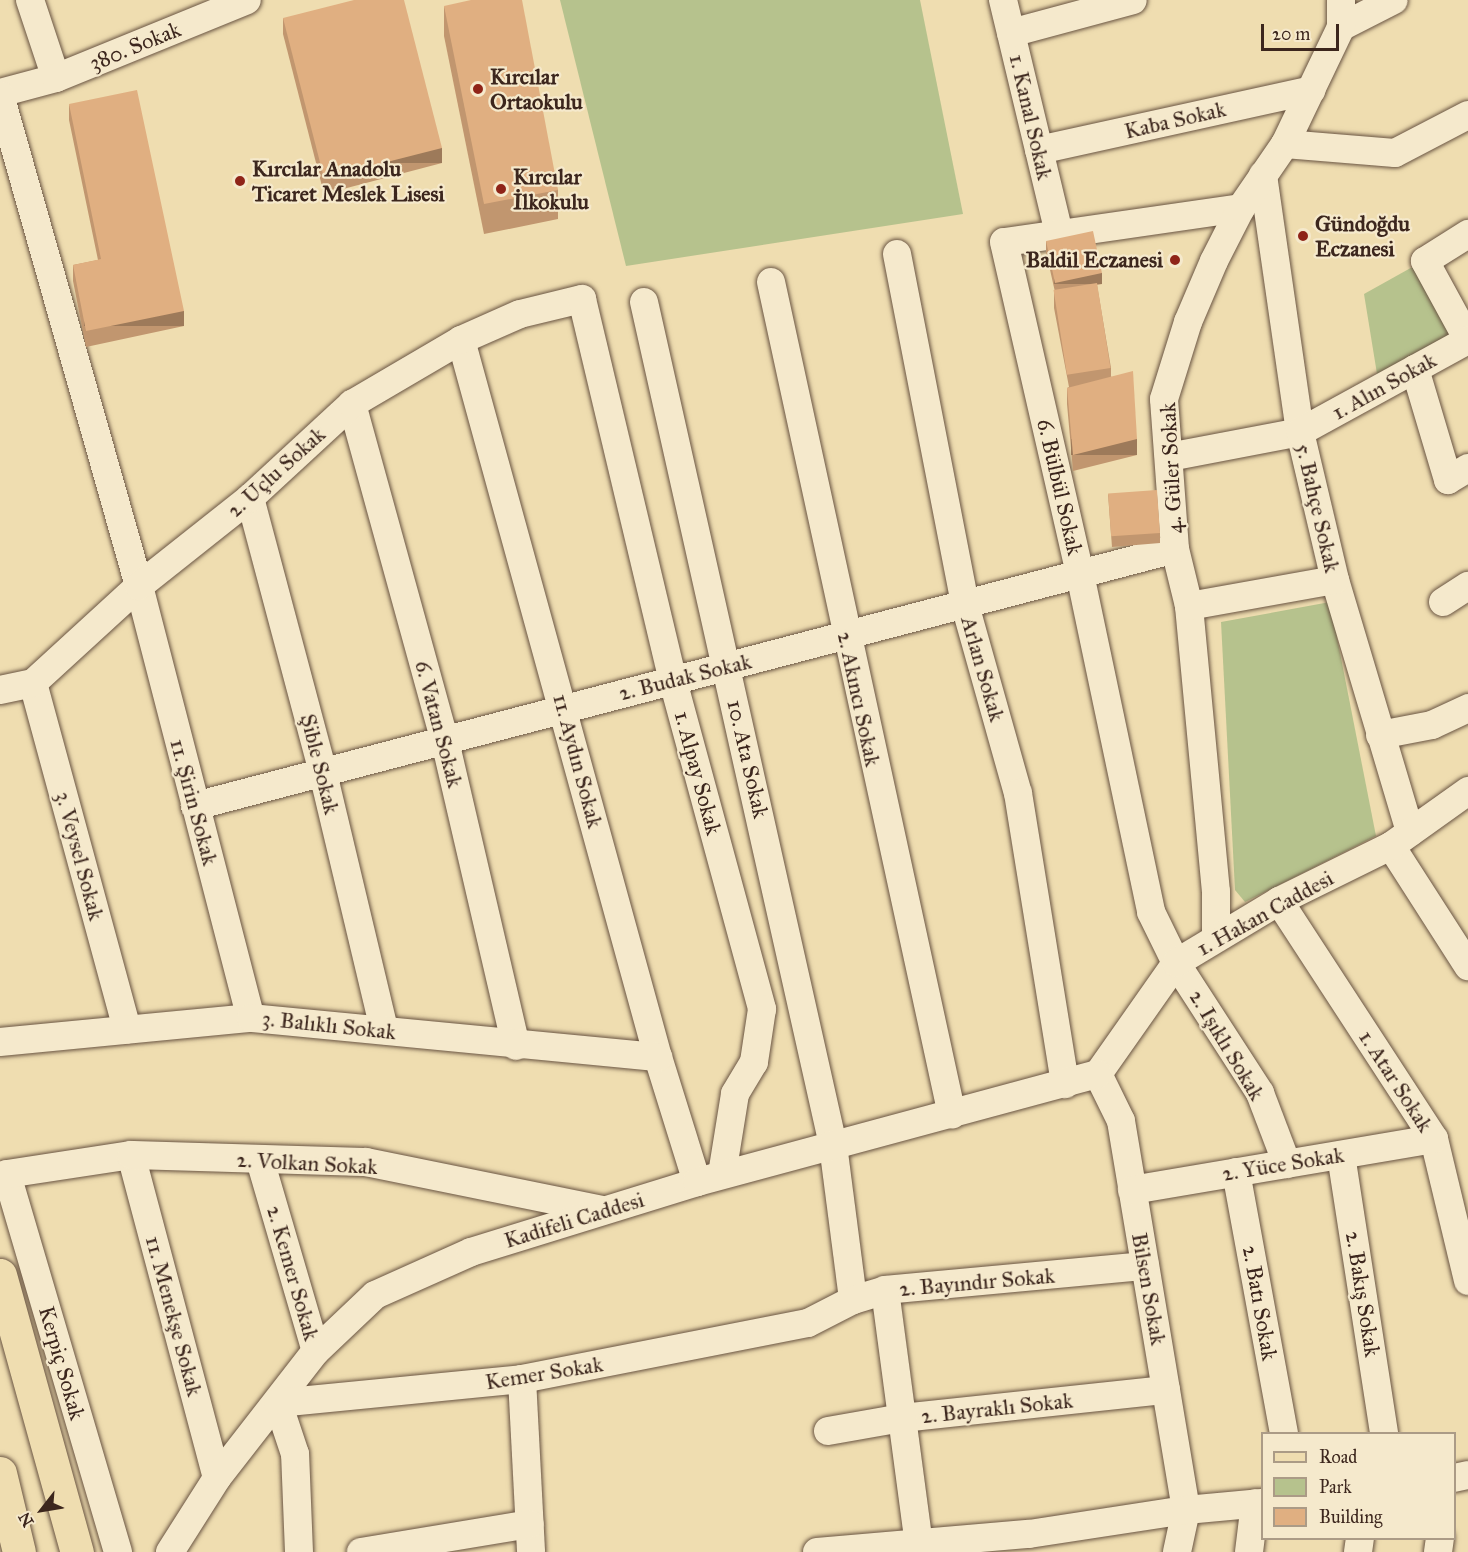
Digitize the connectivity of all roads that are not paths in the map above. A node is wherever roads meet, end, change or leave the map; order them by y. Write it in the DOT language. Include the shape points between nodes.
graph roads {
  1 [pos="30,0"];
  2 [pos="247,0"];
  3 [pos="1003,0"];
  4 [pos="1133,0"];
  5 [pos="1394,0"];
  6 [pos="1341,13"];
  7 [pos="1011,33"];
  8 [pos="56,78"];
  9 [pos="1311,90"];
  10 [pos="0,94"];
  11 [pos="1468,116"];
  12 [pos="1284,144"];
  13 [pos="1039,150"];
  14 [pos="1263,175"];
  15 [pos="1241,208"];
  16 [pos="1059,234"];
  17 [pos="1468,234"];
  18 [pos="897,254"];
  19 [pos="771,282"];
  20 [pos="582,299"];
  21 [pos="644,302"];
  22 [pos="461,340"];
  23 [pos="1468,340"];
  24 [pos="1415,369"];
  25 [pos="352,404"];
  26 [pos="1300,432"];
  27 [pos="1168,457"];
  28 [pos="1468,468"];
  29 [pos="250,498"];
  30 [pos="1175,549"];
  31 [pos="1080,574"];
  32 [pos="1335,580"];
  33 [pos="139,585"];
  34 [pos="1468,586"];
  35 [pos="1443,602"];
  36 [pos="964,605"];
  37 [pos="1189,606"];
  38 [pos="845,635"];
  39 [pos="727,667"];
  40 [pos="673,681"];
  41 [pos="33,683"];
  42 [pos="0,690"];
  43 [pos="564,708"];
  44 [pos="1468,708"];
  45 [pos="1380,735"];
  46 [pos="445,741"];
  47 [pos="323,773"];
  48 [pos="1468,791"];
  49 [pos="195,806"];
  50 [pos="1400,839"];
  51 [pos="1279,901"];
  52 [pos="1216,938"];
  53 [pos="1176,963"];
  54 [pos="1468,966"];
  55 [pos="251,1018"];
  56 [pos="127,1029"];
  57 [pos="384,1030"];
  58 [pos="0,1042"];
  59 [pos="516,1046"];
  60 [pos="658,1057"];
  61 [pos="1098,1074"];
  62 [pos="1065,1084"];
  63 [pos="952,1115"];
  64 [pos="1434,1140"];
  65 [pos="833,1145"];
  66 [pos="131,1155"];
  67 [pos="1341,1155"];
  68 [pos="260,1160"];
  69 [pos="1287,1164"];
  70 [pos="1236,1172"];
  71 [pos="7,1174"];
  72 [pos="710,1178"];
  73 [pos="1132,1190"];
  74 [pos="604,1211"];
  75 [pos="1145,1266"];
  76 [pos="0,1275"];
  77 [pos="1468,1281"];
  78 [pos="885,1290"];
  79 [pos="853,1300"];
  80 [pos="316,1351"];
  81 [pos="522,1379"];
  82 [pos="1166,1390"];
  83 [pos="278,1403"];
  84 [pos="902,1418"];
  85 [pos="828,1431"];
  86 [pos="1284,1432"];
  87 [pos="1384,1432"];
  88 [pos="0,1473"];
  89 [pos="217,1478"];
  90 [pos="1259,1503"];
  91 [pos="1186,1510"];
  92 [pos="530,1524"];
  93 [pos="919,1545"];
  94 [pos="19,1552"];
  95 [pos="77,1552"];
  96 [pos="118,1552"];
  97 [pos="170,1552"];
  98 [pos="299,1552"];
  99 [pos="361,1552"];
  100 [pos="531,1552"];
  101 [pos="818,1552"];
  102 [pos="1177,1552"];
  103 [pos="1249,1552"];
  1 -- 8 [label="street"];
  2 -- 8 [label="street, 380. Sokak"];
  3 -- 7 [label="street, 1. Kanal Sokak"];
  4 -- 7 [label="street"];
  5 -- 6 [label="street"];
  6 -- 9 [label="street, 4. Güler Sokak"];
  7 -- 13 [label="street, 1. Kanal Sokak"];
  8 -- 10 [label="street, 380. Sokak"];
  9 -- 12 [label="street, 4. Güler Sokak"];
  9 -- 13 [label="street, Kaba Sokak"];
  10 -- 33 [label="street, 11. Şirin Sokak"];
  11 -- 12 [label="street" via="1395,153"];
  12 -- 14 [label="street, 4. Güler Sokak"];
  13 -- 16 [label="street, 1. Kanal Sokak"];
  14 -- 15 [label="street, 4. Güler Sokak"];
  14 -- 26 [label="street, 5. Bahçe Sokak"];
  15 -- 16 [label="street, 6. Bülbül Sokak"];
  15 -- 27 [label="street, 4. Güler Sokak" via="1188,322 1164,399"];
  16 -- 31 [label="street, 6. Bülbül Sokak" via="1004,242"];
  17 -- 23 [label="street" via="1425,261"];
  18 -- 36 [label="street, Arlan Sokak"];
  19 -- 38 [label="street, 2. Akıncı Sokak"];
  20 -- 22 [label="street, 2. Uçlu Sokak" via="520,314"];
  20 -- 40 [label="street, 1. Alpay Sokak"];
  21 -- 39 [label="street, 10. Ata Sokak"];
  22 -- 25 [label="street, 2. Uçlu Sokak"];
  22 -- 43 [label="street, 11. Aydın Sokak"];
  23 -- 24 [label="street, 1. Alın Sokak"];
  24 -- 26 [label="street, 1. Alın Sokak"];
  24 -- 28 [label="street" via="1448,480"];
  25 -- 29 [label="street, 2. Uçlu Sokak"];
  25 -- 46 [label="street, 6. Vatan Sokak"];
  26 -- 27 [label="street, 1. Alın Sokak"];
  26 -- 32 [label="street, 5. Bahçe Sokak"];
  27 -- 30 [label="street, 4. Güler Sokak"];
  29 -- 33 [label="street, 2. Uçlu Sokak"];
  29 -- 47 [label="street, Şible Sokak"];
  30 -- 31 [label="street, 2. Budak Sokak"];
  30 -- 37 [label="street, 4. Güler Sokak"];
  31 -- 36 [label="street, 2. Budak Sokak"];
  31 -- 53 [label="street, 6. Bülbül Sokak" via="1151,912"];
  32 -- 37 [label="street"];
  32 -- 45 [label="street, 5. Bahçe Sokak"];
  33 -- 41 [label="street, 2. Uçlu Sokak"];
  33 -- 49 [label="street, 11. Şirin Sokak"];
  34 -- 35 [label="street"];
  36 -- 38 [label="street, 2. Budak Sokak"];
  36 -- 62 [label="street, Arlan Sokak" via="1017,793"];
  37 -- 52 [label="street, 4. Güler Sokak" via="1216,892"];
  38 -- 39 [label="street, 2. Budak Sokak"];
  38 -- 63 [label="street, 2. Akıncı Sokak"];
  39 -- 40 [label="street, 2. Budak Sokak"];
  39 -- 65 [label="street, 10. Ata Sokak"];
  40 -- 43 [label="street, 2. Budak Sokak"];
  40 -- 72 [label="street, 1. Alpay Sokak" via="762,1009 754,1062 735,1094"];
  41 -- 42 [label="street"];
  41 -- 56 [label="street, 3. Veysel Sokak"];
  43 -- 46 [label="street, 2. Budak Sokak"];
  43 -- 60 [label="street, 11. Aydın Sokak"];
  44 -- 45 [label="street" via="1432,725"];
  45 -- 50 [label="street, 5. Bahçe Sokak"];
  46 -- 47 [label="street, 2. Budak Sokak"];
  46 -- 59 [label="street, 6. Vatan Sokak"];
  47 -- 49 [label="street, 2. Budak Sokak"];
  47 -- 57 [label="street, Şible Sokak"];
  48 -- 50 [label="street, 1. Hakan Caddesi"];
  49 -- 55 [label="street, 11. Şirin Sokak"];
  50 -- 51 [label="street, 1. Hakan Caddesi"];
  50 -- 54 [label="street, 5. Bahçe Sokak"];
  51 -- 52 [label="street, 1. Hakan Caddesi"];
  51 -- 64 [label="street, 1. Atar Sokak"];
  52 -- 53 [label="street, 1. Hakan Caddesi"];
  53 -- 61 [label="street, 1. Hakan Caddesi"];
  53 -- 69 [label="street, 2. Işıklı Sokak" via="1260,1092"];
  55 -- 56 [label="street, 3. Balıklı Sokak"];
  55 -- 57 [label="street, 3. Balıklı Sokak"];
  56 -- 58 [label="street, 3. Balıklı Sokak"];
  57 -- 59 [label="street, 3. Balıklı Sokak"];
  59 -- 60 [label="street, 3. Balıklı Sokak"];
  60 -- 72 [label="street, 11. Aydın Sokak"];
  61 -- 62 [label="street, Kadifeli Caddesi"];
  61 -- 73 [label="street, Bilsen Sokak" via="1121,1121"];
  62 -- 63 [label="street, Kadifeli Caddesi"];
  63 -- 65 [label="street, Kadifeli Caddesi"];
  64 -- 67 [label="street, 2. Yüce Sokak"];
  64 -- 77 [label="street, 1. Atar Sokak"];
  65 -- 72 [label="street, Kadifeli Caddesi"];
  65 -- 79 [label="street, 10. Ata Sokak"];
  66 -- 68 [label="street, 2. Volkan Sokak"];
  66 -- 71 [label="street, 2. Volkan Sokak"];
  66 -- 89 [label="street, 11. Menekşe Sokak"];
  67 -- 69 [label="street, 2. Yüce Sokak"];
  67 -- 87 [label="street, 2. Bakış Sokak"];
  68 -- 74 [label="street, 2. Volkan Sokak" via="366,1162"];
  68 -- 80 [label="street, 2. Kemer Sokak"];
  69 -- 70 [label="street, 2. Yüce Sokak"];
  70 -- 73 [label="street, 2. Yüce Sokak"];
  70 -- 86 [label="street, 2. Batı Sokak"];
  71 -- 96 [label="street, Kerpiç Sokak"];
  72 -- 74 [label="street, Kadifeli Caddesi"];
  73 -- 75 [label="street, Bilsen Sokak"];
  74 -- 80 [label="street, Kadifeli Caddesi" via="471,1252 375,1296"];
  75 -- 78 [label="street, 2. Bayındır Sokak"];
  75 -- 82 [label="street, Bilsen Sokak"];
  76 -- 95 [label="main road"];
  78 -- 79 [label="street, Kemer Sokak"];
  78 -- 84 [label="street, 2. Bayındır Sokak"];
  79 -- 81 [label="street, Kemer Sokak" via="808,1323"];
  80 -- 83 [label="street, Kadifeli Caddesi"];
  81 -- 83 [label="street, Kemer Sokak"];
  81 -- 92 [label="street"];
  82 -- 84 [label="street, 2. Bayraklı Sokak"];
  82 -- 91 [label="street, Bilsen Sokak"];
  83 -- 89 [label="street, Kadifeli Caddesi"];
  83 -- 98 [label="street" via="295,1454"];
  84 -- 85 [label="street, 2. Bayraklı Sokak"];
  84 -- 93 [label="street, 2. Bayındır Sokak"];
  88 -- 94 [label="main road"];
  89 -- 97 [label="street, Kadifeli Caddesi"];
  90 -- 91 [label="street"];
  90 -- 103 [label="street"];
  91 -- 93 [label="street" via="1029,1534"];
  91 -- 102 [label="street"];
  92 -- 99 [label="street"];
  92 -- 100 [label="street"];
  93 -- 101 [label="street"];
}
